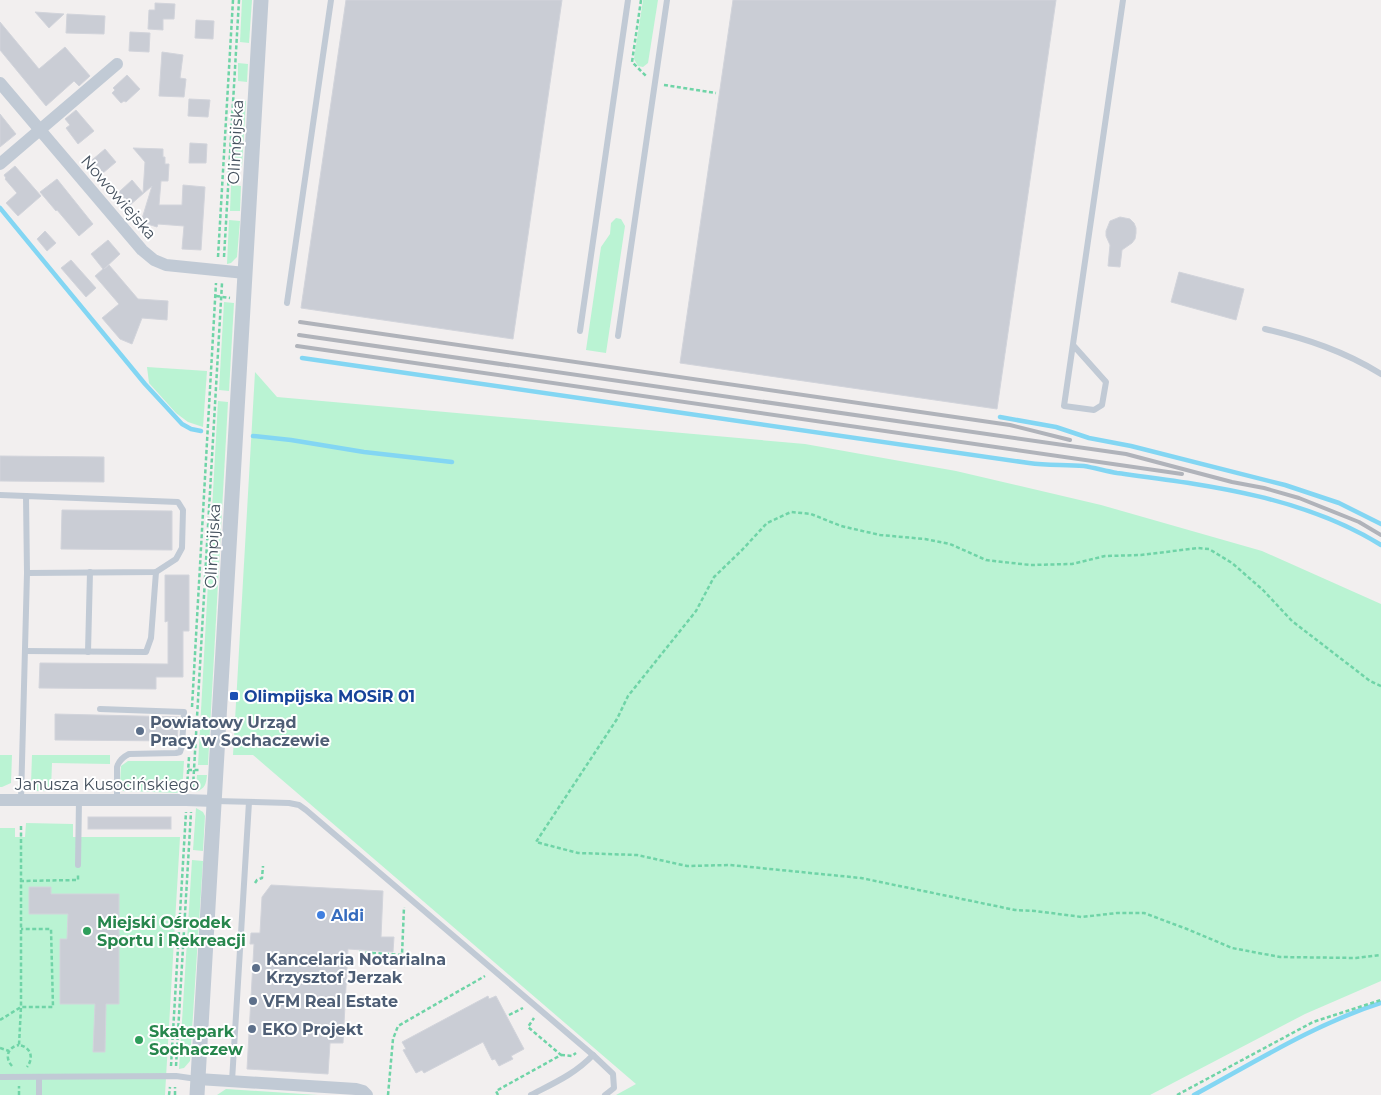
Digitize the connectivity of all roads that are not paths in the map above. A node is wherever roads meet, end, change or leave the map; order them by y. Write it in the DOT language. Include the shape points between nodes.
graph roads {
  1 [pos="261,0"];
  2 [pos="331,0"];
  3 [pos="628,0"];
  4 [pos="666,0"];
  5 [pos="1123,0"];
  6 [pos="117,64"];
  7 [pos="0,83"];
  8 [pos="40,130"];
  9 [pos="0,164"];
  10 [pos="245,273"];
  11 [pos="287,303"];
  12 [pos="1265,329"];
  13 [pos="580,331"];
  14 [pos="618,336"];
  15 [pos="1073,345"];
  16 [pos="1381,374"];
  17 [pos="0,495"];
  18 [pos="26,496"];
  19 [pos="90,572"];
  20 [pos="156,572"];
  21 [pos="27,573"];
  22 [pos="25,652"];
  23 [pos="88,652"];
  24 [pos="100,709"];
  25 [pos="0,800"];
  26 [pos="21,800"];
  27 [pos="79,800"];
  28 [pos="117,800"];
  29 [pos="215,801"];
  30 [pos="249,802"];
  31 [pos="78,865"];
  32 [pos="593,1055"];
  33 [pos="0,1077"];
  34 [pos="39,1077"];
  35 [pos="198,1079"];
  36 [pos="232,1081"];
  37 [pos="39,1095"];
  38 [pos="197,1095"];
  39 [pos="367,1095"];
  40 [pos="532,1095"];
  41 [pos="605,1095"];
  1 -- 10 [label="street, Olimpijska"];
  2 -- 11 [label="lane"];
  3 -- 13 [label="lane"];
  4 -- 14 [label="lane"];
  5 -- 15 [label="lane"];
  6 -- 8 [label="street"];
  7 -- 8 [label="street, Nowowiejska"];
  8 -- 9 [label="street"];
  8 -- 10 [label="street, Nowowiejska" via="154,260 166,265"];
  10 -- 29 [label="street, Olimpijska"];
  12 -- 16 [label="lane" via="1333,349"];
  15 -- 15 [label="lane" via="1064,406 1094,410 1102,405 1106,382"];
  17 -- 18 [label="lane"];
  18 -- 20 [label="lane" via="178,502 183,510 182,548 176,558"];
  18 -- 21 [label="lane"];
  19 -- 20 [label="lane"];
  19 -- 21 [label="lane"];
  19 -- 23 [label="lane"];
  20 -- 23 [label="lane" via="151,638 146,652"];
  21 -- 22 [label="lane"];
  22 -- 23 [label="lane"];
  22 -- 26 [label="lane"];
  24 -- 28 [label="lane" via="184,712 180,752 129,754 119,762"];
  25 -- 26 [label="street, Janusza Kusocińskiego"];
  26 -- 27 [label="street, Janusza Kusocińskiego"];
  27 -- 28 [label="street, Janusza Kusocińskiego"];
  27 -- 31 [label="lane"];
  28 -- 29 [label="street, Janusza Kusocińskiego"];
  29 -- 30 [label="lane"];
  29 -- 35 [label="street, Olimpijska"];
  30 -- 32 [label="lane" via="289,803 306,810"];
  30 -- 36 [label="lane"];
  32 -- 40 [label="lane" via="572,1074"];
  32 -- 41 [label="lane" via="613,1074 614,1088"];
  33 -- 34 [label="lane"];
  34 -- 35 [label="lane" via="173,1076"];
  34 -- 37 [label="lane"];
  35 -- 36 [label="street"];
  35 -- 38 [label="street, Olimpijska"];
  36 -- 39 [label="street" via="356,1089"];
}
